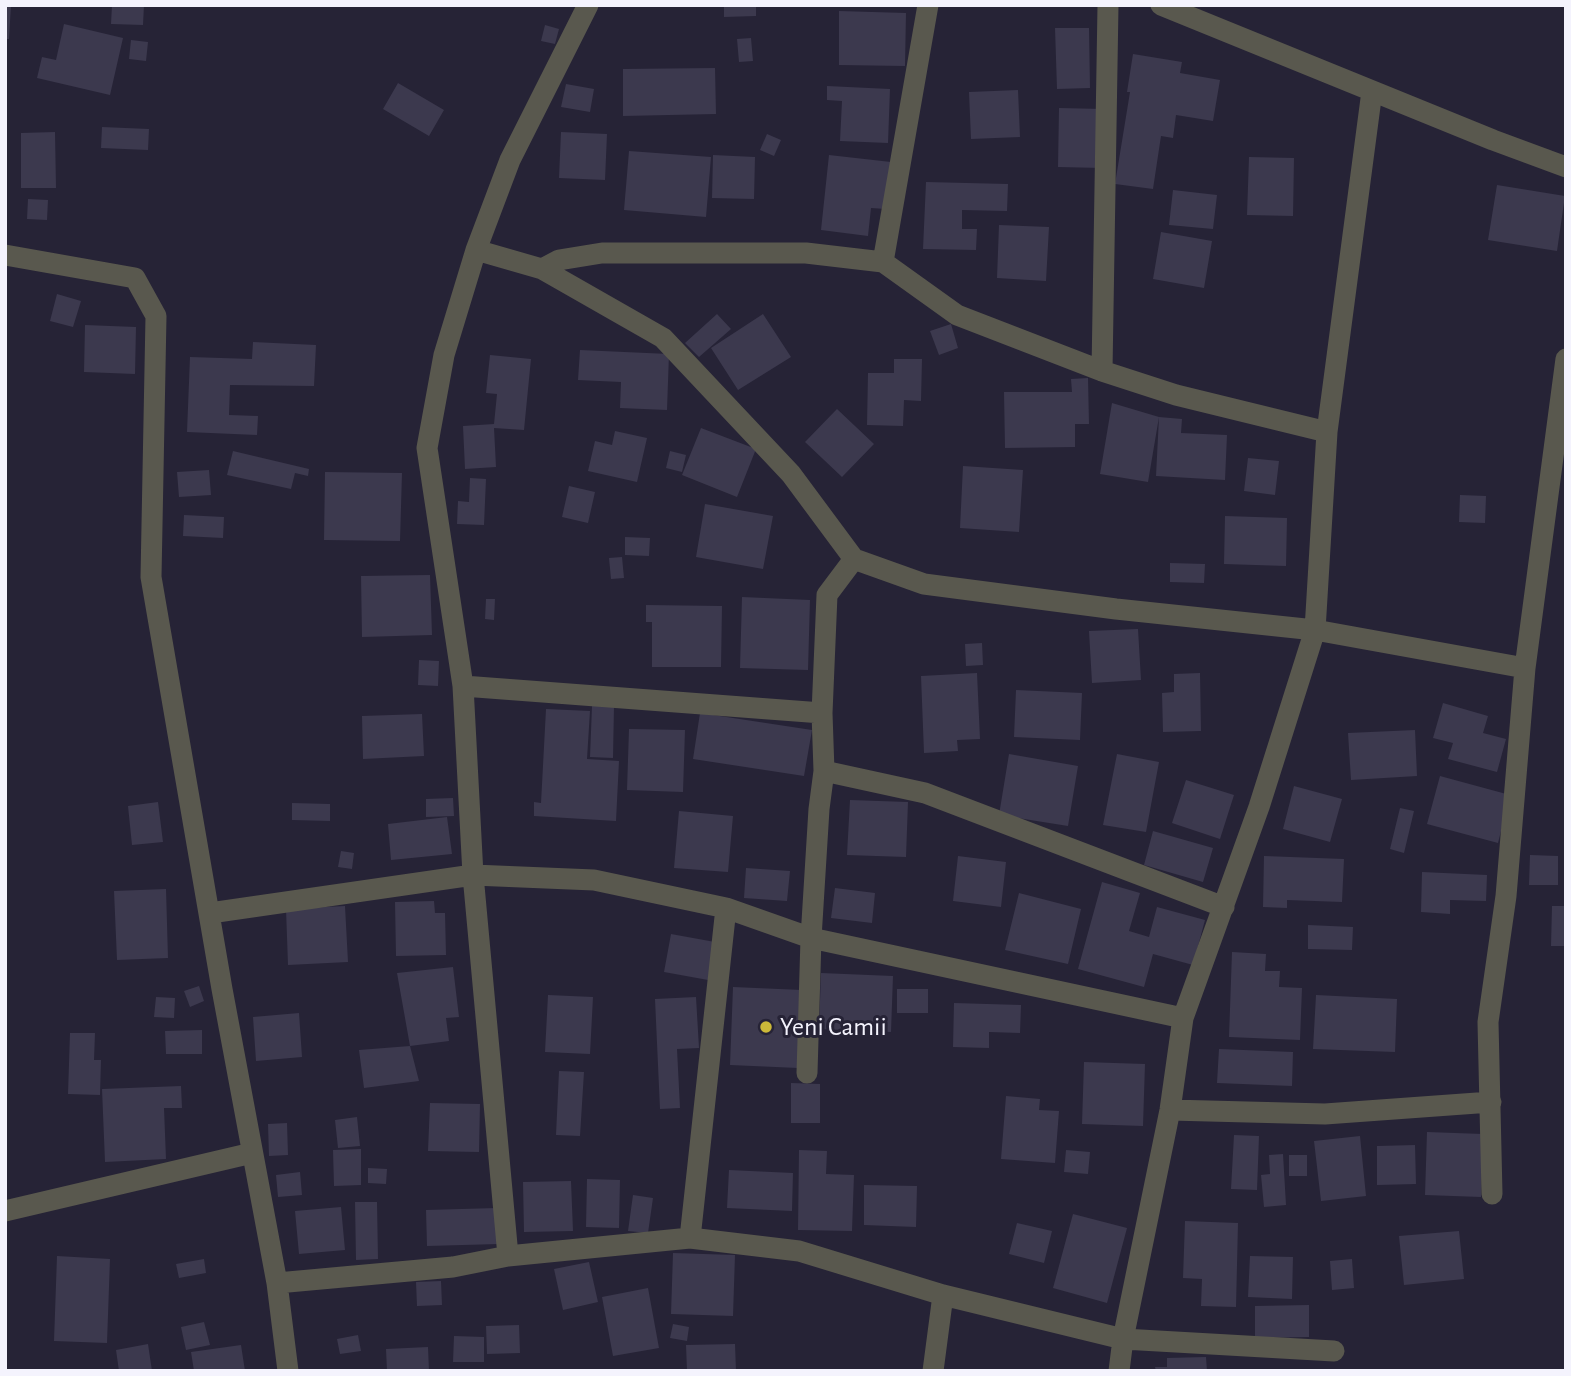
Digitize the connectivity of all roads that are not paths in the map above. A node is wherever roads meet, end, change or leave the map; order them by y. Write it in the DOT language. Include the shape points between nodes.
graph roads {
  1 [pos="587,5"];
  2 [pos="929,5"];
  3 [pos="1108,5"];
  4 [pos="1161,5"];
  5 [pos="1372,91"];
  6 [pos="1566,167"];
  7 [pos="476,250"];
  8 [pos="5,255"];
  9 [pos="883,262"];
  10 [pos="542,270"];
  11 [pos="1566,359"];
  12 [pos="1102,371"];
  13 [pos="1327,432"];
  14 [pos="855,559"];
  15 [pos="1315,630"];
  16 [pos="1525,668"];
  17 [pos="463,686"];
  18 [pos="822,713"];
  19 [pos="824,771"];
  20 [pos="473,876"];
  21 [pos="1224,907"];
  22 [pos="726,908"];
  23 [pos="210,913"];
  24 [pos="811,938"];
  25 [pos="1183,1018"];
  26 [pos="807,1073"];
  27 [pos="1490,1102"];
  28 [pos="1170,1110"];
  29 [pos="252,1153"];
  30 [pos="1492,1194"];
  31 [pos="5,1211"];
  32 [pos="691,1238"];
  33 [pos="508,1256"];
  34 [pos="277,1283"];
  35 [pos="943,1295"];
  36 [pos="1123,1339"];
  37 [pos="1334,1351"];
  38 [pos="288,1371"];
  39 [pos="933,1371"];
  40 [pos="1119,1371"];
  1 -- 7 [label="street" via="510,160"];
  2 -- 9 [label="street"];
  3 -- 12 [label="street"];
  4 -- 5 [label="street"];
  5 -- 6 [label="street"];
  5 -- 13 [label="street"];
  7 -- 10 [label="street"];
  7 -- 17 [label="street" via="444,355 427,448"];
  8 -- 23 [label="street" via="135,278 156,316 151,577"];
  9 -- 10 [label="street" via="806,253 601,253 559,260"];
  9 -- 12 [label="street" via="957,315"];
  10 -- 14 [label="street" via="663,338 790,474"];
  11 -- 16 [label="street"];
  12 -- 13 [label="street" via="1176,396"];
  13 -- 15 [label="street"];
  14 -- 15 [label="street" via="924,584"];
  14 -- 18 [label="street" via="827,595"];
  15 -- 16 [label="street"];
  15 -- 21 [label="street"];
  16 -- 27 [label="street" via="1506,896 1488,1022"];
  17 -- 18 [label="street"];
  17 -- 20 [label="street"];
  18 -- 19 [label="street"];
  19 -- 21 [label="street" via="925,793"];
  19 -- 24 [label="street"];
  20 -- 22 [label="street" via="594,880"];
  20 -- 23 [label="street"];
  20 -- 33 [label="street"];
  21 -- 25 [label="street"];
  22 -- 24 [label="street"];
  22 -- 32 [label="street"];
  23 -- 29 [label="street"];
  24 -- 25 [label="street"];
  24 -- 26 [label="street"];
  25 -- 28 [label="street"];
  27 -- 28 [label="street" via="1325,1114"];
  27 -- 30 [label="street"];
  28 -- 36 [label="street"];
  29 -- 31 [label="street"];
  29 -- 34 [label="street"];
  32 -- 33 [label="street"];
  32 -- 35 [label="street" via="799,1251"];
  33 -- 34 [label="street" via="453,1266"];
  34 -- 38 [label="street"];
  35 -- 36 [label="street"];
  35 -- 39 [label="street"];
  36 -- 37 [label="street"];
  36 -- 40 [label="street"];
}
